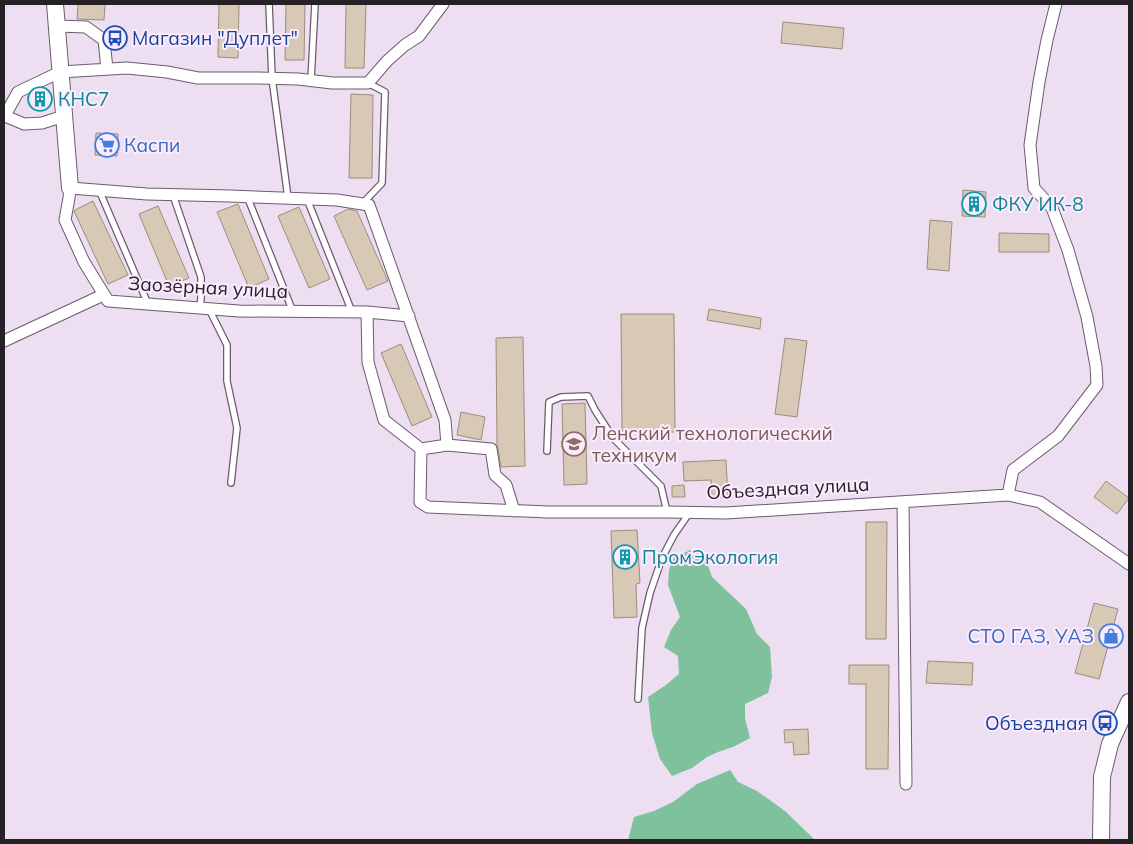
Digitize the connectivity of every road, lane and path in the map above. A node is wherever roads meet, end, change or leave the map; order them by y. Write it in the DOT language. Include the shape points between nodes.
graph roads {
  1 [pos="55,4"];
  2 [pos="269,4"];
  3 [pos="315,4"];
  4 [pos="443,4"];
  5 [pos="1056,4"];
  6 [pos="56,26"];
  7 [pos="107,69"];
  8 [pos="60,72"];
  9 [pos="272,78"];
  10 [pos="311,80"];
  11 [pos="368,83"];
  12 [pos="64,116"];
  13 [pos="4,117"];
  14 [pos="70,188"];
  15 [pos="98,190"];
  16 [pos="173,194"];
  17 [pos="247,196"];
  18 [pos="288,198"];
  19 [pos="307,199"];
  20 [pos="363,204"];
  21 [pos="104,295"];
  22 [pos="148,304"];
  23 [pos="204,309"];
  24 [pos="293,312"];
  25 [pos="352,312"];
  26 [pos="367,312"];
  27 [pos="409,316"];
  28 [pos="4,341"];
  29 [pos="447,445"];
  30 [pos="421,449"];
  31 [pos="547,451"];
  32 [pos="231,483"];
  33 [pos="1008,496"];
  34 [pos="903,502"];
  35 [pos="514,511"];
  36 [pos="667,512"];
  37 [pos="690,512"];
  38 [pos="1129,564"];
  39 [pos="638,699"];
  40 [pos="1129,702"];
  41 [pos="906,784"];
  42 [pos="1101,840"];
  1 -- 6 [label="street, Заозёрная улица"];
  2 -- 9 [label="lane"];
  3 -- 10 [label="lane"];
  4 -- 11 [label="street" via="419,36 387,61"];
  5 -- 33 [label="street" via="1039,82 1030,145 1034,188 1052,208 1068,250 1087,317 1098,386 1058,436 1013,470"];
  6 -- 7 [label="street" via="86,27 104,40"];
  6 -- 8 [label="street, Заозёрная улица"];
  7 -- 8 [label="street"];
  7 -- 9 [label="street" via="127,68 198,78"];
  8 -- 12 [label="street, Заозёрная улица"];
  8 -- 13 [label="street" via="18,92"];
  9 -- 10 [label="street"];
  9 -- 18 [label="lane"];
  10 -- 11 [label="street"];
  11 -- 20 [label="lane" via="385,92 382,183"];
  12 -- 13 [label="street" via="42,123 24,124"];
  12 -- 14 [label="street, Заозёрная улица"];
  14 -- 15 [label="street"];
  14 -- 21 [label="street, Заозёрная улица" via="65,220 84,262"];
  15 -- 16 [label="street"];
  15 -- 22 [label="lane"];
  16 -- 17 [label="street"];
  16 -- 23 [label="lane" via="200,277"];
  17 -- 18 [label="street"];
  17 -- 24 [label="lane"];
  18 -- 19 [label="street"];
  19 -- 20 [label="street"];
  19 -- 25 [label="lane"];
  20 -- 27 [label="street" via="369,205"];
  21 -- 22 [label="street, Заозёрная улица" via="108,301"];
  21 -- 28 [label="street"];
  22 -- 23 [label="street, Заозёрная улица"];
  23 -- 24 [label="street, Заозёрная улица"];
  23 -- 32 [label="lane" via="226,345 227,381 237,428"];
  24 -- 25 [label="street, Заозёрная улица"];
  25 -- 26 [label="street, Заозёрная улица"];
  26 -- 27 [label="street, Заозёрная улица"];
  26 -- 30 [label="street" via="368,362 384,420"];
  27 -- 29 [label="street" via="446,420"];
  29 -- 30 [label="street"];
  29 -- 35 [label="street" via="491,449 495,475 506,485"];
  30 -- 35 [label="street, Объездная улица" via="420,502 428,507"];
  31 -- 36 [label="lane" via="550,402 560,396 588,396 613,438 661,486"];
  33 -- 34 [label="street, Объездная улица"];
  33 -- 38 [label="street, Объездная улица" via="1040,502"];
  34 -- 37 [label="street, Объездная улица" via="726,513"];
  34 -- 41 [label="street"];
  35 -- 36 [label="street, Объездная улица"];
  36 -- 37 [label="street, Объездная улица"];
  37 -- 39 [label="lane" via="662,558 650,593 642,628"];
  40 -- 42 [label="street" via="1110,744 1102,777"];
}
